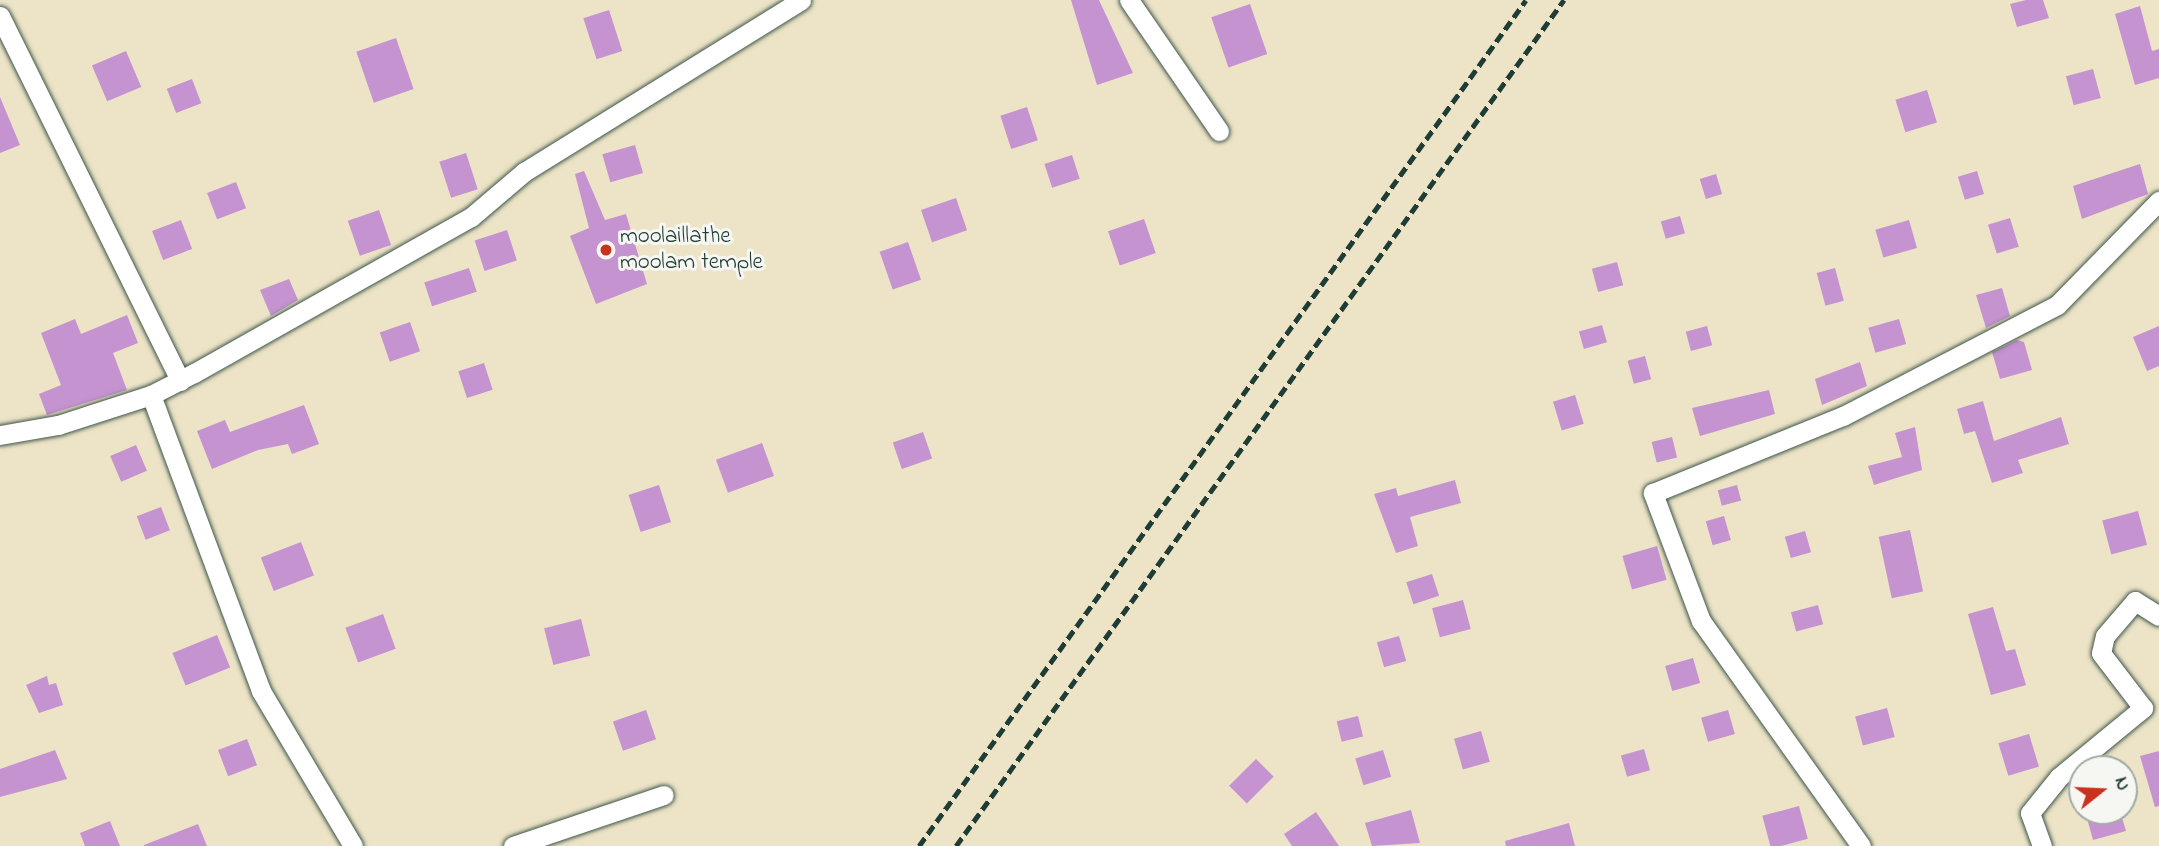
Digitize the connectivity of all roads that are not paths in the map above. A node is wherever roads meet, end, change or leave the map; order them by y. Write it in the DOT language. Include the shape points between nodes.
graph roads {
  1 [pos="801,0"];
  2 [pos="1129,0"];
  3 [pos="0,16"];
  4 [pos="1219,131"];
  5 [pos="2159,201"];
  6 [pos="180,381"];
  7 [pos="150,396"];
  8 [pos="0,435"];
  9 [pos="2159,616"];
  10 [pos="664,795"];
  11 [pos="353,846"];
  12 [pos="513,846"];
  13 [pos="1861,846"];
  14 [pos="2042,846"];
  1 -- 6 [label="street" via="524,172 471,217"];
  2 -- 4 [label="street"];
  3 -- 6 [label="street"];
  5 -- 13 [label="street" via="2057,305 1843,416 1653,493 1701,621"];
  6 -- 7 [label="street"];
  7 -- 8 [label="street" via="58,425"];
  7 -- 11 [label="street" via="261,691"];
  9 -- 14 [label="street" via="2135,601 2105,636 2101,653 2143,708 2068,768 2030,813"];
  10 -- 12 [label="street"];
}
